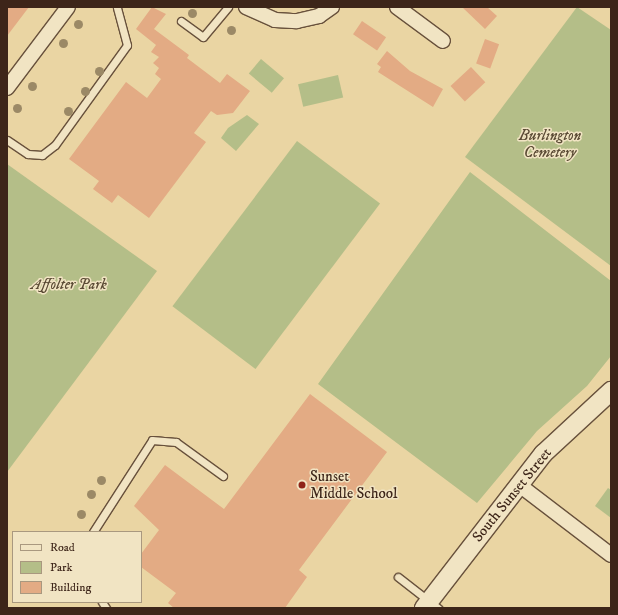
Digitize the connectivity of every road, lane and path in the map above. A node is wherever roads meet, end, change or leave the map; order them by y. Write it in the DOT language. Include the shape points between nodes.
graph roads {
  1 [pos="68,7"];
  2 [pos="118,7"];
  3 [pos="228,7"];
  4 [pos="246,7"];
  5 [pos="332,7"];
  6 [pos="397,7"];
  7 [pos="181,21"];
  8 [pos="443,40"];
  9 [pos="7,88"];
  10 [pos="7,140"];
  11 [pos="611,391"];
  12 [pos="223,476"];
  13 [pos="518,484"];
  14 [pos="94,531"];
  15 [pos="611,555"];
  16 [pos="398,577"];
  17 [pos="431,606"];
  1 -- 9 [label="street"];
  2 -- 10 [label="lane" via="127,45 56,145 42,155 28,154"];
  3 -- 7 [label="lane" via="203,37"];
  4 -- 5 [label="street" via="275,20 297,21 318,16"];
  6 -- 8 [label="street"];
  11 -- 13 [label="street, South Sunset Street" via="561,436"];
  12 -- 14 [label="lane" via="176,442 152,440"];
  13 -- 15 [label="street"];
  13 -- 17 [label="street, South Sunset Street"];
  16 -- 17 [label="lane"];
}
